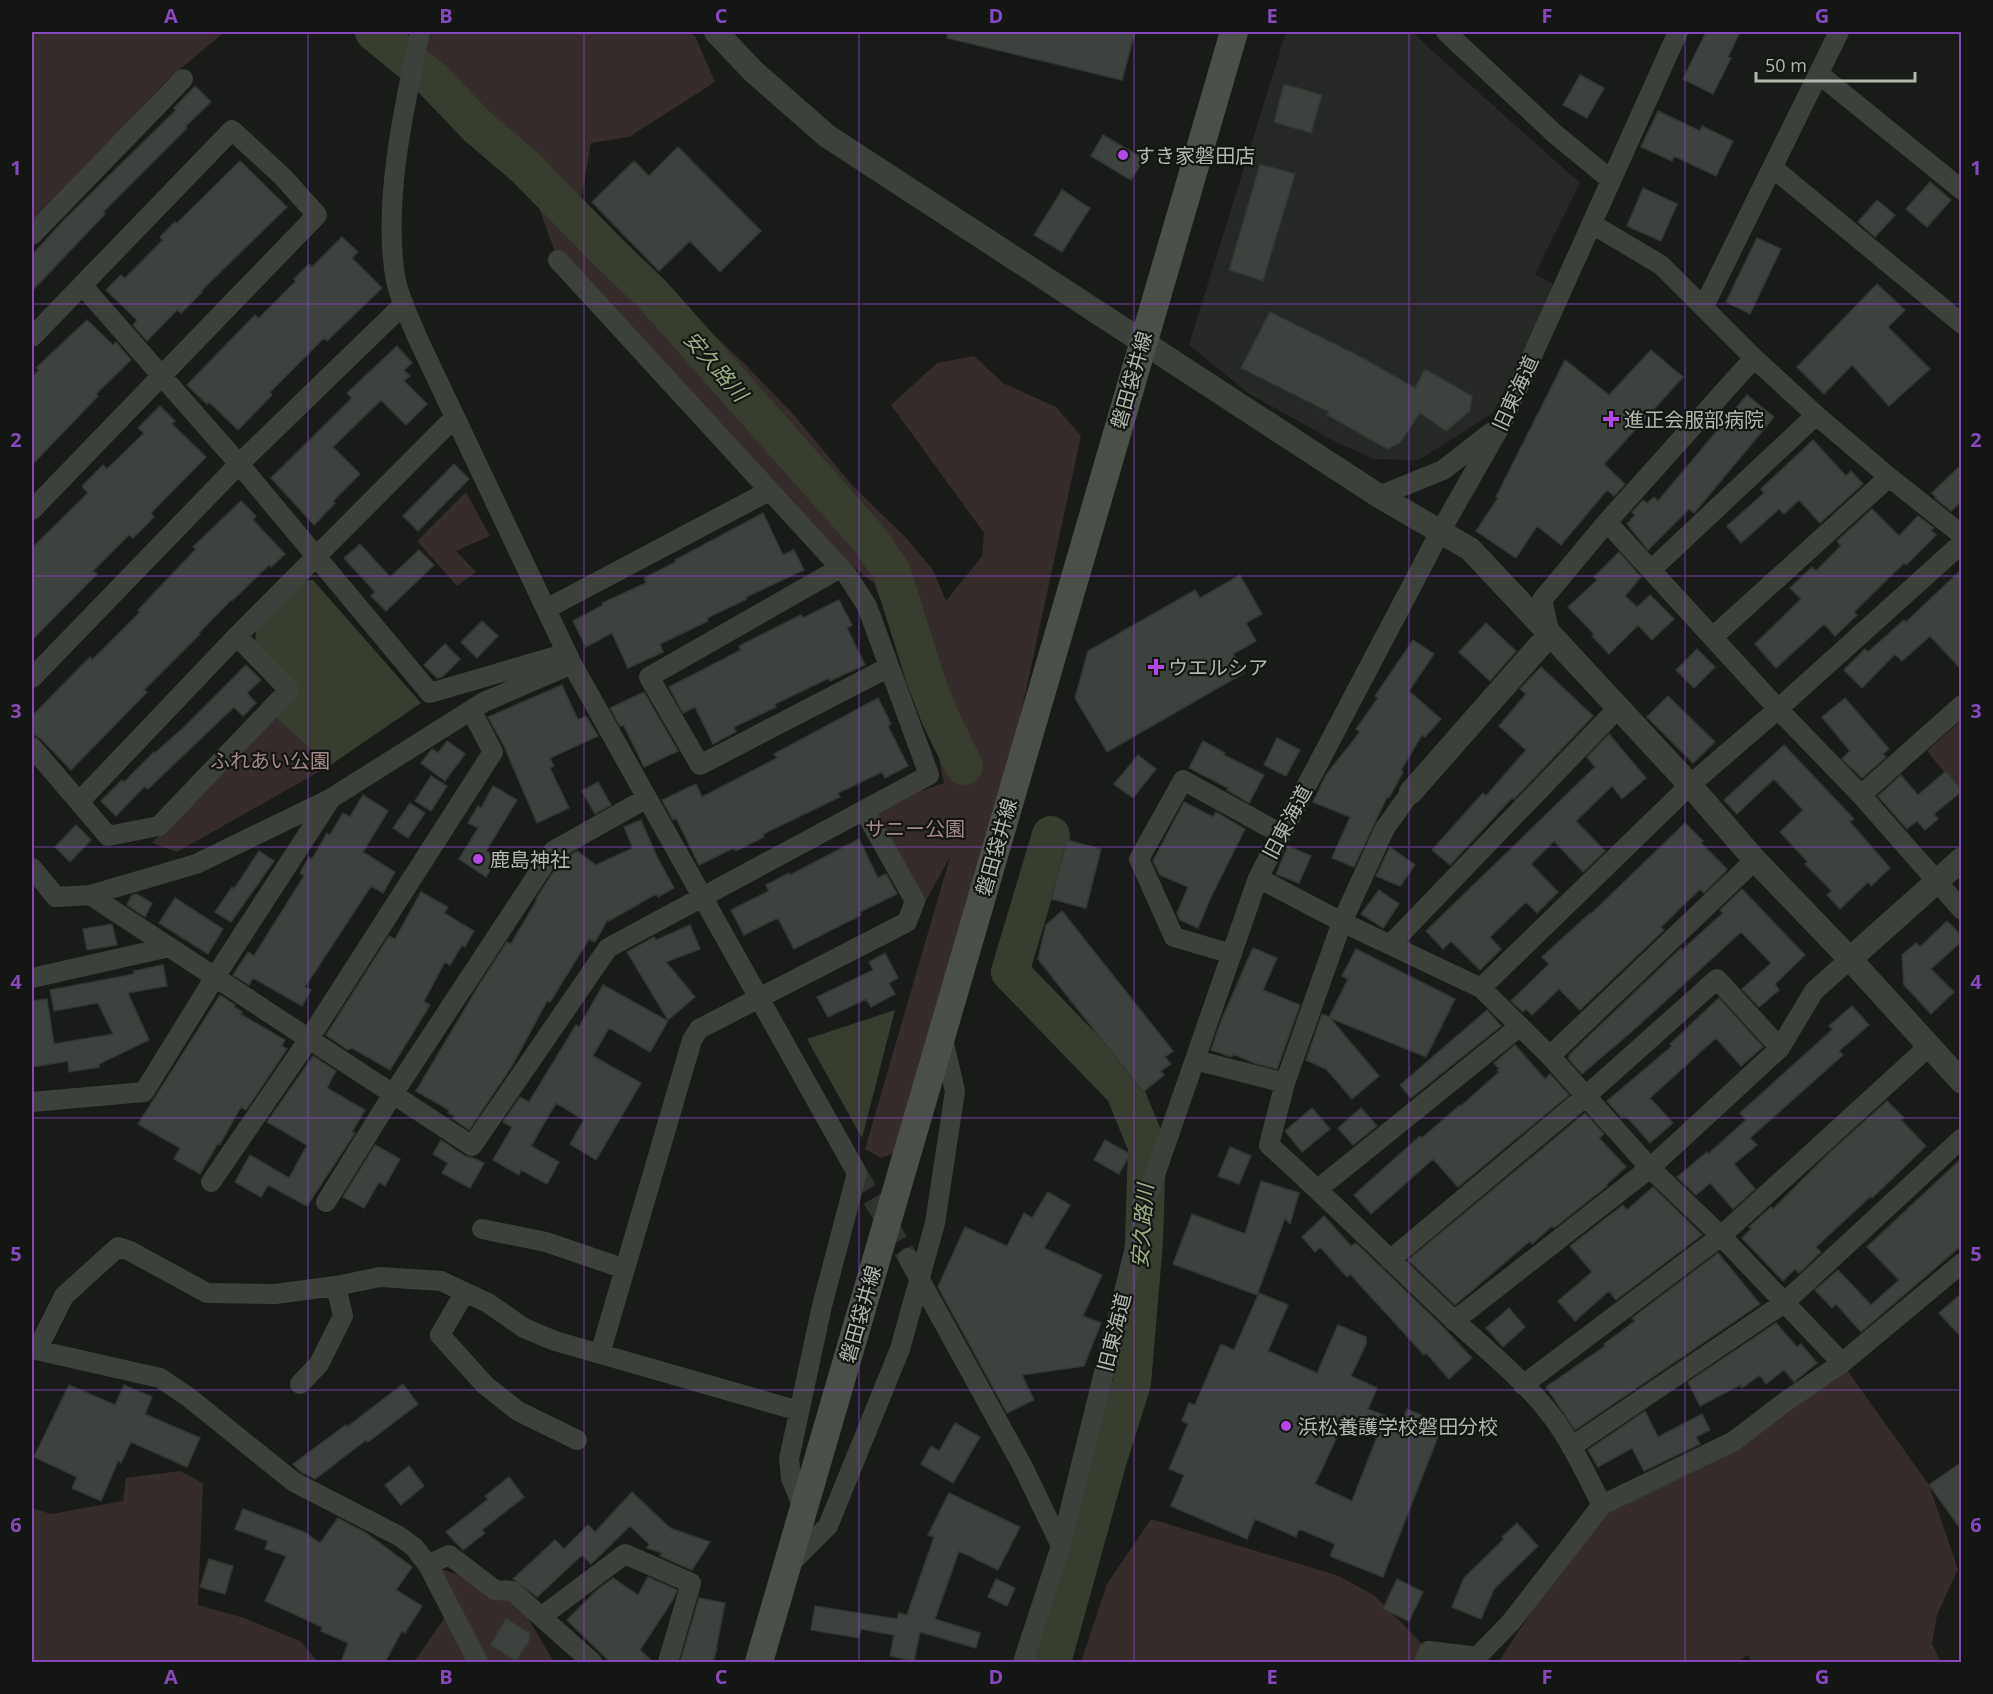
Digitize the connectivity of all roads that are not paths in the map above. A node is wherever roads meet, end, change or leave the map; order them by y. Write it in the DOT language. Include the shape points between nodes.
graph roads {
  1 [pos="420,32"];
  2 [pos="716,32"];
  3 [pos="1234,32"];
  4 [pos="1446,32"];
  5 [pos="1678,32"];
  6 [pos="1839,32"];
  7 [pos="1820,74"];
  8 [pos="183,80"];
  9 [pos="1773,168"];
  10 [pos="1611,180"];
  11 [pos="1962,190"];
  12 [pos="1592,224"];
  13 [pos="32,235"];
  14 [pos="558,260"];
  15 [pos="82,285"];
  16 [pos="404,304"];
  17 [pos="1704,306"];
  18 [pos="1962,324"];
  19 [pos="32,338"];
  20 [pos="1142,343"];
  21 [pos="1754,358"];
  22 [pos="162,375"];
  23 [pos="1816,415"];
  24 [pos="455,417"];
  25 [pos="1501,425"];
  26 [pos="239,464"];
  27 [pos="1889,477"];
  28 [pos="769,491"];
  29 [pos="1379,496"];
  30 [pos="32,510"];
  31 [pos="1607,522"];
  32 [pos="1440,532"];
  33 [pos="1962,535"];
  34 [pos="1962,543"];
  35 [pos="316,556"];
  36 [pos="840,568"];
  37 [pos="1651,570"];
  38 [pos="546,609"];
  39 [pos="1550,634"];
  40 [pos="237,636"];
  41 [pos="1713,637"];
  42 [pos="570,658"];
  43 [pos="890,667"];
  44 [pos="32,678"];
  45 [pos="1962,705"];
  46 [pos="1618,708"];
  47 [pos="1778,709"];
  48 [pos="471,711"];
  49 [pos="32,747"];
  50 [pos="1690,786"];
  51 [pos="1411,792"];
  52 [pos="1861,795"];
  53 [pos="647,798"];
  54 [pos="330,800"];
  55 [pos="79,802"];
  56 [pos="864,810"];
  57 [pos="1281,834"];
  58 [pos="1962,859"];
  59 [pos="1755,860"];
  60 [pos="32,868"];
  61 [pos="1258,878"];
  62 [pos="1936,882"];
  63 [pos="90,895"];
  64 [pos="702,897"];
  65 [pos="1962,910"];
  66 [pos="1342,922"];
  67 [pos="1390,945"];
  68 [pos="169,947"];
  69 [pos="1232,954"];
  70 [pos="1850,959"];
  71 [pos="215,977"];
  72 [pos="32,978"];
  73 [pos="1481,988"];
  74 [pos="759,998"];
  75 [pos="1520,1026"];
  76 [pos="942,1033"];
  77 [pos="309,1038"];
  78 [pos="1928,1047"];
  79 [pos="1780,1048"];
  80 [pos="1550,1056"];
  81 [pos="1194,1060"];
  82 [pos="1962,1082"];
  83 [pos="1285,1083"];
  84 [pos="393,1094"];
  85 [pos="1586,1096"];
  86 [pos="32,1102"];
  87 [pos="1962,1138"];
  88 [pos="1650,1168"];
  89 [pos="211,1182"];
  90 [pos="1318,1189"];
  91 [pos="326,1202"];
  92 [pos="482,1229"];
  93 [pos="1721,1236"];
  94 [pos="908,1258"];
  95 [pos="1390,1260"];
  96 [pos="1962,1263"];
  97 [pos="625,1269"];
  98 [pos="918,1277"];
  99 [pos="336,1286"];
  100 [pos="465,1292"];
  101 [pos="1784,1303"];
  102 [pos="1454,1321"];
  103 [pos="34,1349"];
  104 [pos="600,1354"];
  105 [pos="1842,1363"];
  106 [pos="300,1384"];
  107 [pos="1523,1385"];
  108 [pos="800,1411"];
  109 [pos="577,1440"];
  110 [pos="1571,1447"];
  111 [pos="1602,1505"];
  112 [pos="804,1510"];
  113 [pos="1061,1546"];
  114 [pos="428,1565"];
  115 [pos="787,1567"];
  116 [pos="541,1617"];
  117 [pos="478,1662"];
  118 [pos="592,1662"];
  119 [pos="668,1662"];
  120 [pos="759,1662"];
  121 [pos="1023,1662"];
  122 [pos="1424,1662"];
  1 -- 16 [label="street" via="394,184 392,239 396,283"];
  2 -- 20 [label="street" via="827,136"];
  3 -- 20 [label="main road, 磐田袋井線"];
  4 -- 10 [label="street"];
  5 -- 10 [label="street, 旧東海道"];
  6 -- 7 [label="street"];
  7 -- 9 [label="street"];
  7 -- 11 [label="street"];
  8 -- 13 [label="street"];
  9 -- 17 [label="street"];
  9 -- 18 [label="street"];
  10 -- 12 [label="street, 旧東海道"];
  12 -- 17 [label="street" via="1661,265"];
  12 -- 25 [label="street, 旧東海道"];
  14 -- 28 [label="street"];
  15 -- 19 [label="street"];
  15 -- 22 [label="street"];
  15 -- 22 [label="street" via="232,130 317,215"];
  16 -- 24 [label="street"];
  16 -- 26 [label="street"];
  17 -- 21 [label="street"];
  20 -- 29 [label="street"];
  20 -- 76 [label="main road, 磐田袋井線"];
  21 -- 23 [label="street"];
  21 -- 31 [label="street"];
  22 -- 26 [label="street"];
  22 -- 30 [label="street"];
  23 -- 27 [label="street"];
  23 -- 37 [label="street"];
  24 -- 35 [label="street"];
  24 -- 38 [label="street"];
  25 -- 29 [label="street" via="1443,470"];
  25 -- 32 [label="street, 旧東海道"];
  26 -- 35 [label="street"];
  26 -- 44 [label="street"];
  27 -- 33 [label="street"];
  27 -- 41 [label="street"];
  28 -- 36 [label="street"];
  28 -- 38 [label="street"];
  29 -- 32 [label="street"];
  31 -- 37 [label="street"];
  31 -- 39 [label="street" via="1542,600"];
  32 -- 39 [label="street" via="1470,549"];
  32 -- 57 [label="street, 旧東海道"];
  34 -- 47 [label="street"];
  35 -- 40 [label="street"];
  35 -- 42 [label="street" via="430,693"];
  36 -- 43 [label="street" via="867,606"];
  36 -- 43 [label="street" via="649,677 700,765"];
  37 -- 41 [label="street"];
  38 -- 42 [label="street"];
  39 -- 46 [label="street"];
  39 -- 51 [label="street"];
  40 -- 55 [label="street"];
  40 -- 55 [label="street" via="290,690 159,826 108,836"];
  41 -- 47 [label="street"];
  42 -- 48 [label="street"];
  42 -- 53 [label="street"];
  43 -- 56 [label="street" via="929,775"];
  45 -- 52 [label="street"];
  46 -- 50 [label="street"];
  46 -- 67 [label="street"];
  47 -- 50 [label="street"];
  47 -- 52 [label="street"];
  48 -- 54 [label="street"];
  48 -- 77 [label="street" via="493,752"];
  49 -- 55 [label="street"];
  50 -- 59 [label="street"];
  50 -- 73 [label="street"];
  51 -- 66 [label="street" via="1385,828"];
  52 -- 62 [label="street"];
  53 -- 64 [label="street"];
  53 -- 84 [label="street" via="553,851"];
  54 -- 63 [label="street" via="196,864"];
  54 -- 71 [label="street"];
  56 -- 64 [label="street"];
  56 -- 74 [label="street" via="915,901 907,922"];
  57 -- 61 [label="street, 旧東海道"];
  57 -- 69 [label="street" via="1183,780 1139,859 1174,937"];
  58 -- 62 [label="street"];
  59 -- 70 [label="street"];
  59 -- 80 [label="street"];
  60 -- 63 [label="street" via="56,897"];
  61 -- 66 [label="street"];
  61 -- 69 [label="street, 旧東海道"];
  62 -- 65 [label="street"];
  62 -- 70 [label="street"];
  63 -- 68 [label="street"];
  64 -- 74 [label="street"];
  64 -- 84 [label="street" via="608,948 472,1146"];
  66 -- 67 [label="street"];
  66 -- 83 [label="street"];
  67 -- 73 [label="street"];
  68 -- 71 [label="street"];
  68 -- 72 [label="street"];
  69 -- 81 [label="street, 旧東海道"];
  70 -- 78 [label="street"];
  70 -- 79 [label="street" via="1814,991"];
  71 -- 77 [label="street"];
  71 -- 86 [label="street" via="144,1092"];
  73 -- 75 [label="street"];
  74 -- 97 [label="street" via="699,1029 692,1040"];
  74 -- 108 [label="street" via="857,1173 822,1306"];
  75 -- 80 [label="street"];
  75 -- 90 [label="street"];
  76 -- 98 [label="street" via="955,1091 935,1223"];
  76 -- 112 [label="main road, 磐田袋井線"];
  77 -- 84 [label="street"];
  77 -- 89 [label="street"];
  78 -- 82 [label="street"];
  78 -- 93 [label="street"];
  79 -- 85 [label="street" via="1717,979"];
  79 -- 88 [label="street"];
  80 -- 85 [label="street"];
  81 -- 83 [label="street"];
  81 -- 113 [label="street, 旧東海道" via="1148,1195"];
  83 -- 90 [label="street" via="1269,1145"];
  84 -- 91 [label="street"];
  85 -- 88 [label="street"];
  85 -- 95 [label="street"];
  87 -- 101 [label="street"];
  88 -- 93 [label="street"];
  88 -- 102 [label="street"];
  90 -- 95 [label="street"];
  92 -- 97 [label="street" via="546,1242"];
  93 -- 101 [label="street"];
  93 -- 107 [label="street"];
  94 -- 98 [label="street"];
  95 -- 102 [label="street"];
  96 -- 105 [label="street"];
  97 -- 104 [label="street"];
  98 -- 113 [label="street" via="1023,1467"];
  98 -- 115 [label="street" via="900,1349 828,1526"];
  99 -- 100 [label="street" via="380,1277 441,1281"];
  99 -- 103 [label="street" via="275,1294 207,1293 118,1247 64,1296"];
  99 -- 106 [label="street" via="343,1316 319,1364"];
  100 -- 104 [label="street" via="489,1303 524,1328"];
  100 -- 109 [label="street" via="440,1335 484,1385 518,1411"];
  101 -- 105 [label="street"];
  101 -- 110 [label="street"];
  102 -- 107 [label="street"];
  103 -- 114 [label="street" via="160,1378 294,1482 399,1536"];
  104 -- 108 [label="street"];
  105 -- 111 [label="street" via="1734,1442"];
  107 -- 110 [label="street" via="1547,1410"];
  108 -- 112 [label="street" via="789,1459 791,1478"];
  110 -- 111 [label="street"];
  111 -- 122 [label="street" via="1511,1622 1477,1658 1429,1651"];
  112 -- 115 [label="main road, 磐田袋井線"];
  113 -- 121 [label="street, 旧東海道"];
  114 -- 116 [label="street" via="449,1555 495,1590 512,1591"];
  114 -- 117 [label="street"];
  115 -- 120 [label="main road, 磐田袋井線"];
  116 -- 118 [label="street"];
  116 -- 119 [label="street" via="625,1554 691,1583"];
}
